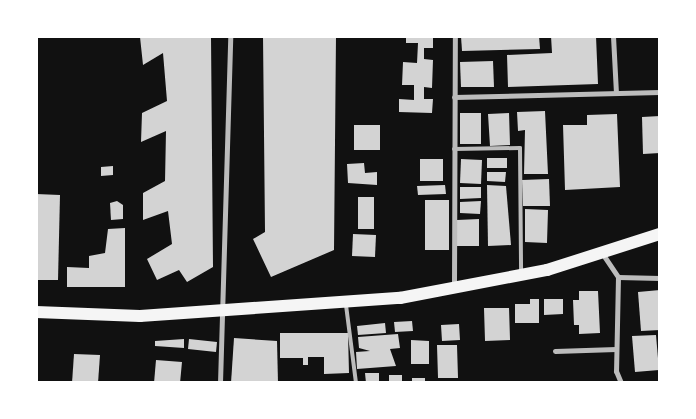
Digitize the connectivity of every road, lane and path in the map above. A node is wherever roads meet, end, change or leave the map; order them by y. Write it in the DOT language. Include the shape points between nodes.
graph roads {
  1 [pos="230,36"];
  2 [pos="455,36"];
  3 [pos="613,36"];
  4 [pos="660,92"];
  5 [pos="616,93"];
  6 [pos="454,97"];
  7 [pos="454,149"];
  8 [pos="660,234"];
  9 [pos="602,253"];
  10 [pos="521,276"];
  11 [pos="618,277"];
  12 [pos="660,278"];
  13 [pos="454,289"];
  14 [pos="346,303"];
  15 [pos="224,311"];
  16 [pos="36,312"];
  17 [pos="616,349"];
  18 [pos="555,351"];
  19 [pos="220,383"];
  20 [pos="356,383"];
  21 [pos="621,383"];
  1 -- 15 [label="street"];
  2 -- 6 [label="street"];
  3 -- 5 [label="street"];
  4 -- 5 [label="street"];
  5 -- 6 [label="street"];
  6 -- 7 [label="street"];
  7 -- 10 [label="lane" via="520,148"];
  7 -- 13 [label="street"];
  8 -- 9 [label="main road"];
  9 -- 10 [label="main road"];
  9 -- 11 [label="street"];
  10 -- 13 [label="main road"];
  11 -- 12 [label="street"];
  11 -- 17 [label="street"];
  13 -- 14 [label="main road"];
  14 -- 15 [label="main road"];
  14 -- 20 [label="lane"];
  15 -- 16 [label="main road" via="118,317"];
  15 -- 19 [label="street"];
  17 -- 18 [label="street"];
  17 -- 21 [label="street"];
}
